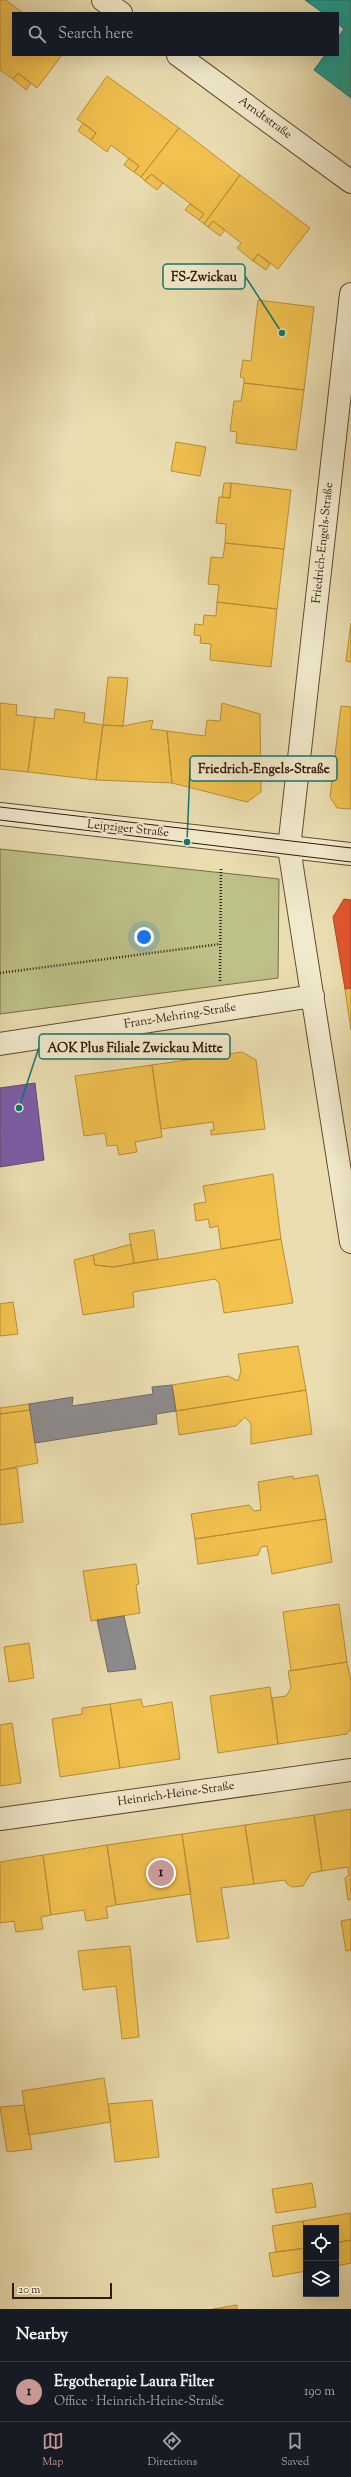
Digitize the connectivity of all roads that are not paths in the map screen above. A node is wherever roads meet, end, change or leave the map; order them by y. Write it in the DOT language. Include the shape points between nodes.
graph roads {
  1 [pos="103,0"];
  2 [pos="120,12"];
  3 [pos="179,56"];
  4 [pos="351,182"];
  5 [pos="351,294"];
  6 [pos="0,814"];
  7 [pos="289,848"];
  8 [pos="351,854"];
  9 [pos="313,996"];
  10 [pos="0,1044"];
  11 [pos="351,1242"];
  12 [pos="351,1770"];
  13 [pos="0,1819"];
  1 -- 2 [label="street"];
  3 -- 4 [label="street, Arndtstraße"];
  5 -- 7 [label="street, Friedrich-Engels-Straße"];
  6 -- 7 [label="street, Leipziger Straße"];
  7 -- 8 [label="street, Leipziger Straße"];
  7 -- 9 [label="street, Friedrich-Engels-Straße"];
  9 -- 10 [label="street, Franz-Mehring-Straße"];
  9 -- 11 [label="street, Friedrich-Engels-Straße"];
  12 -- 13 [label="street, Heinrich-Heine-Straße"];
}
